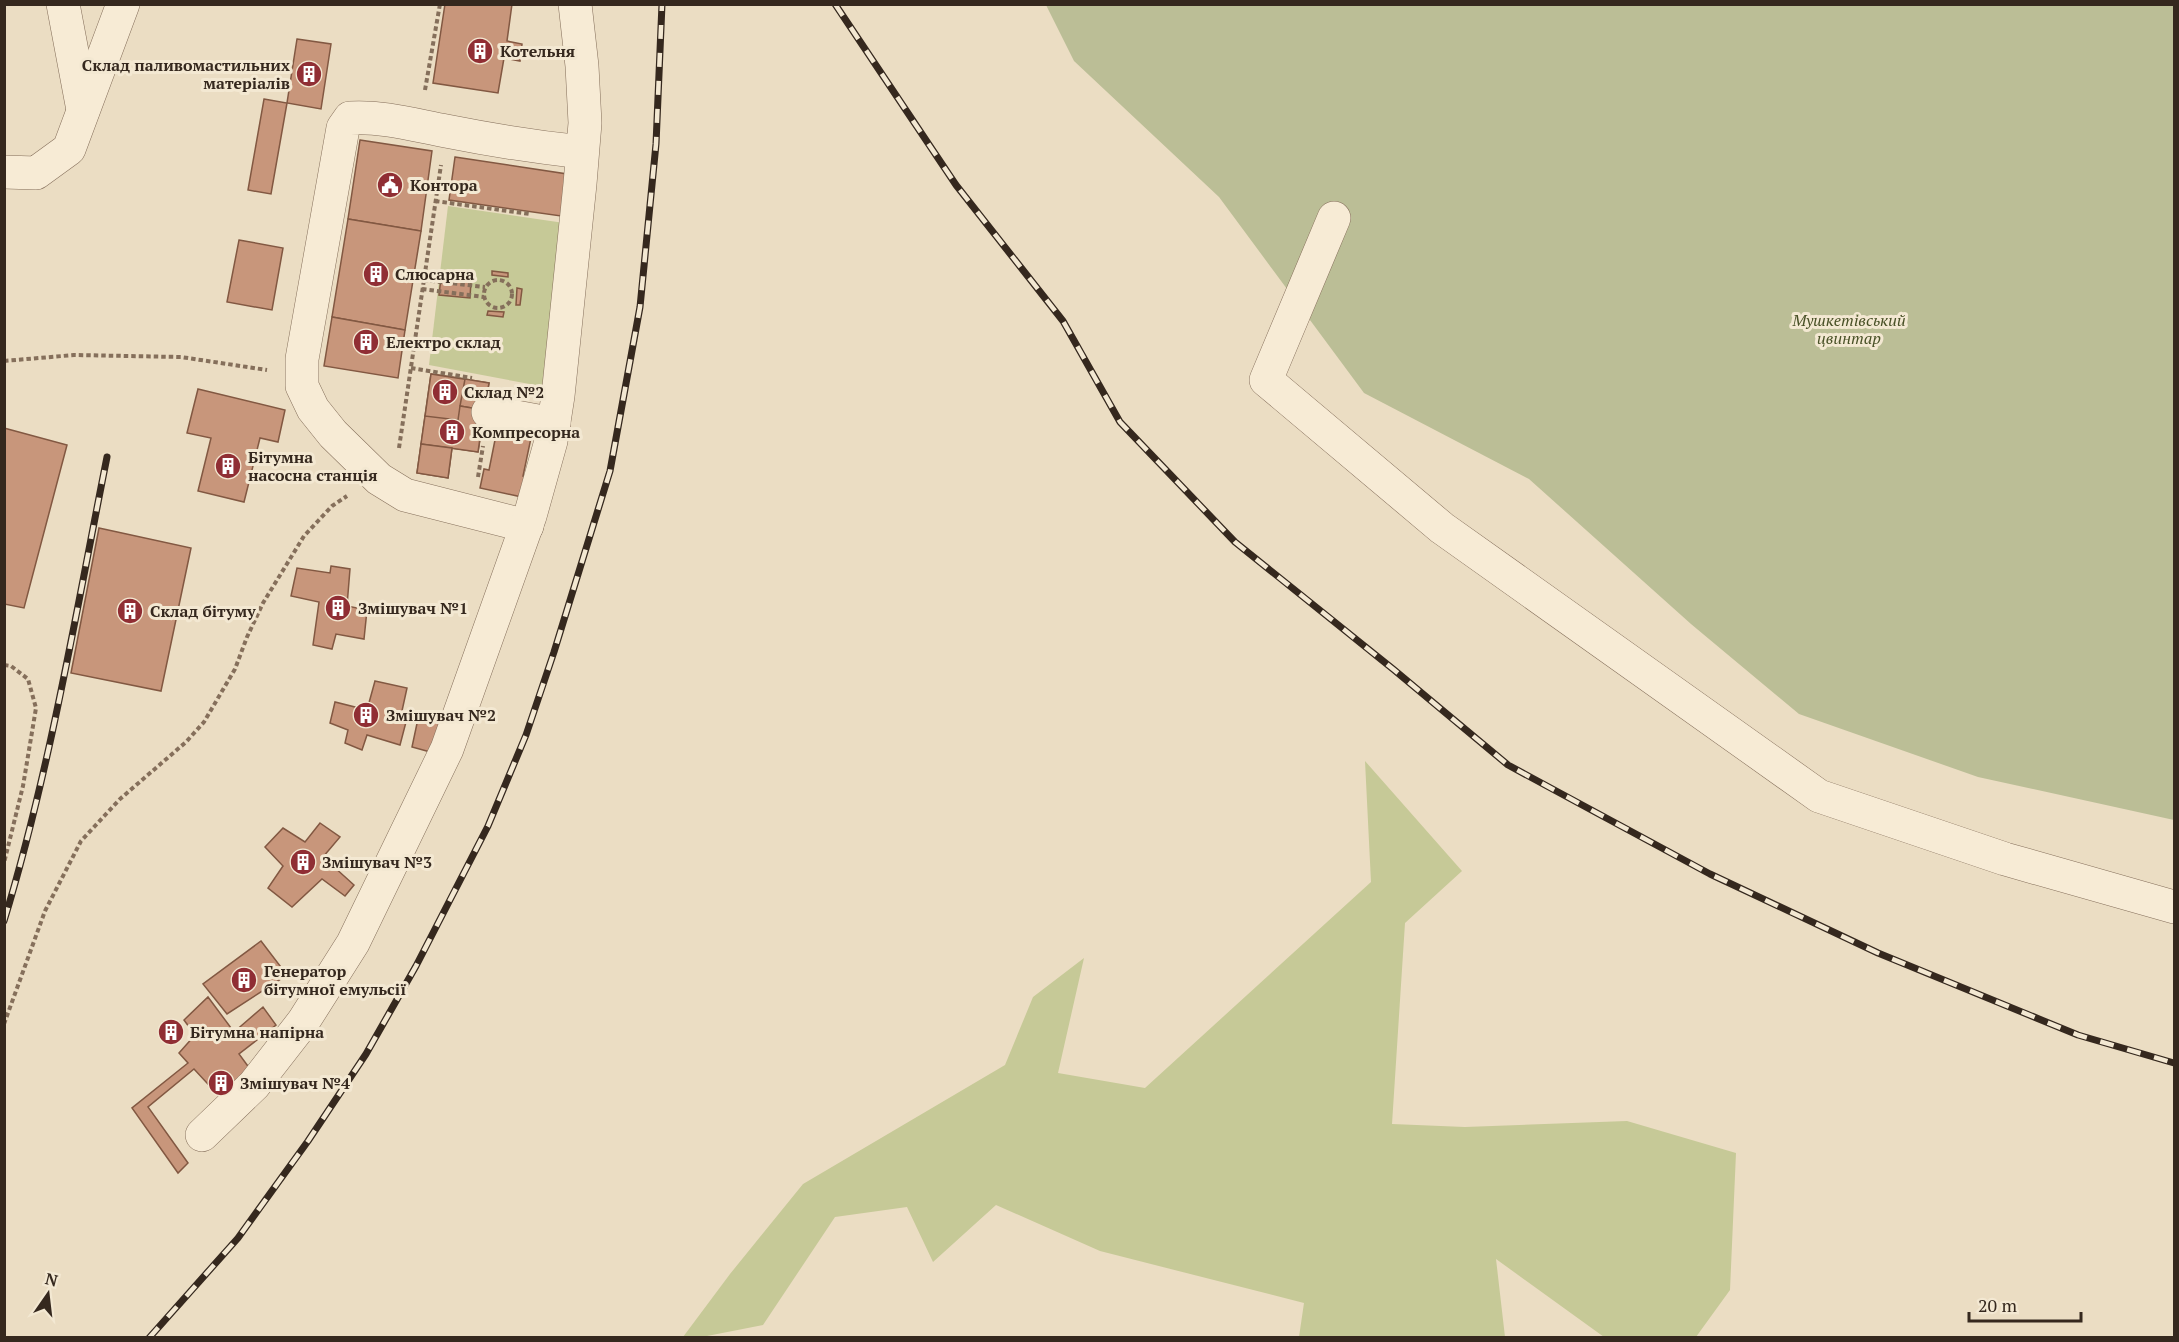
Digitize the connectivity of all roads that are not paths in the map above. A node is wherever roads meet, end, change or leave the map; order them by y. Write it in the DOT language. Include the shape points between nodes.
graph roads {
  1 [pos="63,4"];
  2 [pos="123,4"];
  3 [pos="575,4"];
  4 [pos="83,110"];
  5 [pos="582,152"];
  6 [pos="4,172"];
  7 [pos="1334,218"];
  8 [pos="488,412"];
  9 [pos="554,424"];
  10 [pos="526,526"];
  11 [pos="2175,907"];
  12 [pos="202,1135"];
  1 -- 4 [label="lane"];
  2 -- 4 [label="lane"];
  3 -- 5 [label="lane" via="585,123"];
  4 -- 6 [label="lane" via="69,149 36,173"];
  5 -- 9 [label="lane"];
  5 -- 10 [label="lane" via="532,147 365,117 350,118 343,128 302,359 302,386 314,409 333,434 379,479 405,495"];
  7 -- 11 [label="lane" via="1266,380 1442,528 1819,796 2006,859"];
  8 -- 9 [label="lane"];
  9 -- 10 [label="lane"];
  10 -- 12 [label="lane" via="447,749 353,944 303,1022 254,1084"];
}
